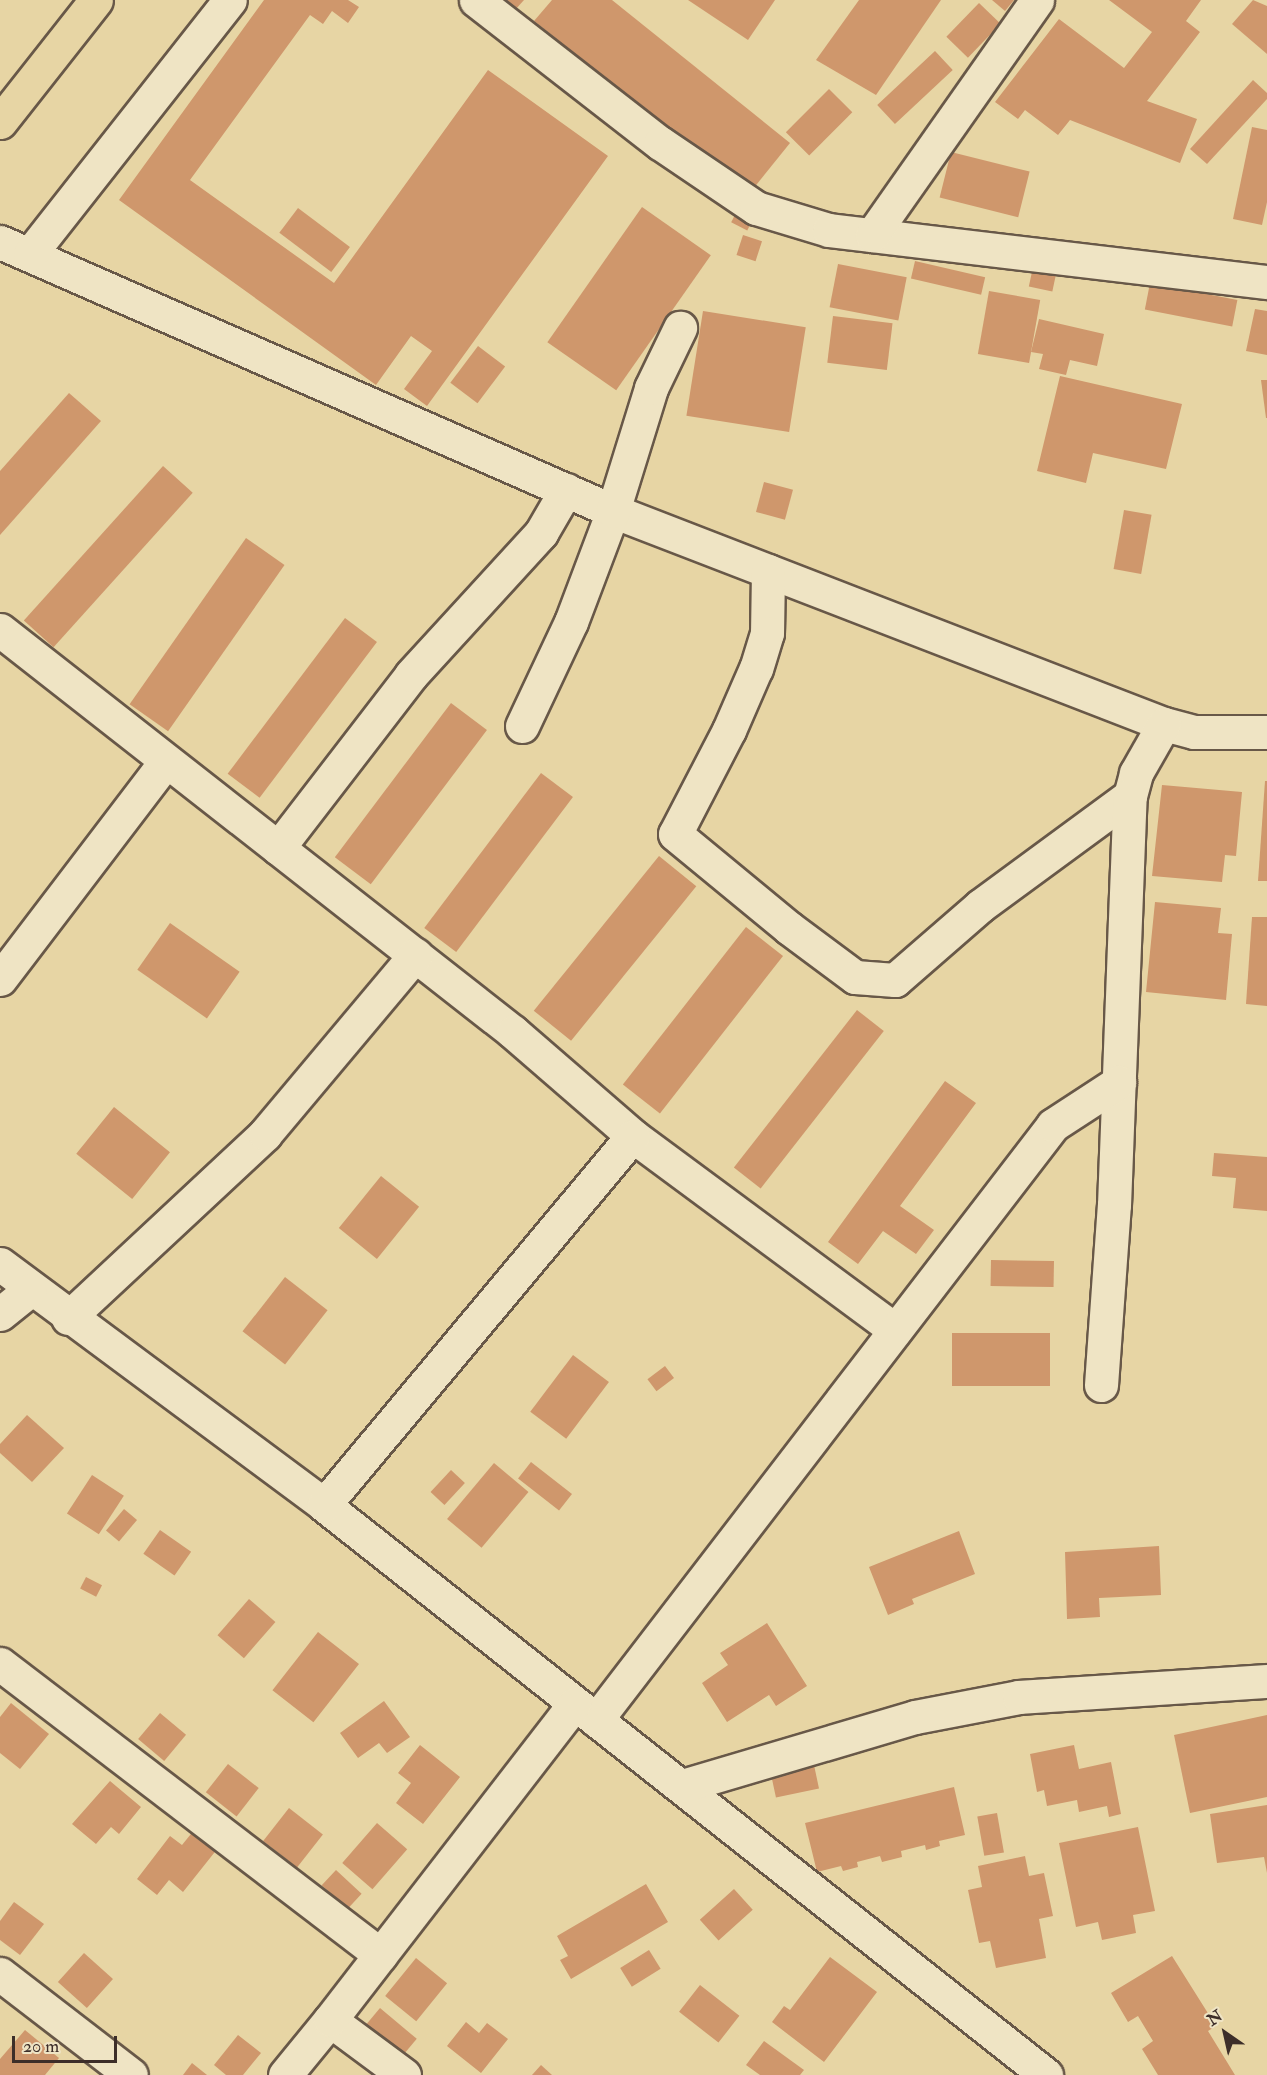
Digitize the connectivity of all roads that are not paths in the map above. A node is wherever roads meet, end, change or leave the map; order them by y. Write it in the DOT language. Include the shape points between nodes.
graph roads {
  1 [pos="96,0"];
  2 [pos="230,0"];
  3 [pos="476,0"];
  4 [pos="1037,0"];
  5 [pos="0,122"];
  6 [pos="872,235"];
  7 [pos="0,242"];
  8 [pos="30,254"];
  9 [pos="1267,282"];
  10 [pos="680,328"];
  11 [pos="566,490"];
  12 [pos="613,511"];
  13 [pos="768,571"];
  14 [pos="0,630"];
  15 [pos="1164,724"];
  16 [pos="522,726"];
  17 [pos="1267,732"];
  18 [pos="166,761"];
  19 [pos="1130,796"];
  20 [pos="278,848"];
  21 [pos="414,955"];
  22 [pos="0,979"];
  23 [pos="1119,1082"];
  24 [pos="633,1136"];
  25 [pos="0,1264"];
  26 [pos="30,1290"];
  27 [pos="0,1314"];
  28 [pos="68,1318"];
  29 [pos="895,1330"];
  30 [pos="1101,1385"];
  31 [pos="324,1505"];
  32 [pos="0,1664"];
  33 [pos="1267,1680"];
  34 [pos="585,1712"];
  35 [pos="682,1786"];
  36 [pos="380,1955"];
  37 [pos="0,1974"];
  38 [pos="330,2020"];
  39 [pos="131,2075"];
  40 [pos="285,2075"];
  41 [pos="404,2075"];
  42 [pos="1046,2075"];
  1 -- 5 [label="highway"];
  2 -- 8 [label="street"];
  3 -- 6 [label="street" via="660,143 756,208 829,230"];
  4 -- 6 [label="street"];
  6 -- 9 [label="street"];
  7 -- 8 [label="street"];
  8 -- 11 [label="street"];
  10 -- 12 [label="street" via="651,388"];
  11 -- 12 [label="street"];
  11 -- 20 [label="street" via="541,533 411,675"];
  12 -- 13 [label="street"];
  12 -- 16 [label="street" via="572,622"];
  13 -- 15 [label="street"];
  13 -- 19 [label="street" via="767,633 756,668 675,834 855,977 895,980 1021,873"];
  14 -- 18 [label="street"];
  15 -- 17 [label="street" via="1194,732"];
  15 -- 19 [label="street" via="1136,773"];
  18 -- 20 [label="street"];
  18 -- 22 [label="street"];
  19 -- 23 [label="street"];
  20 -- 21 [label="street"];
  21 -- 24 [label="street" via="513,1032"];
  21 -- 28 [label="street" via="265,1134"];
  23 -- 29 [label="street" via="1053,1125"];
  23 -- 30 [label="street"];
  24 -- 29 [label="street"];
  24 -- 31 [label="street"];
  25 -- 26 [label="street"];
  26 -- 27 [label="street"];
  26 -- 28 [label="street"];
  28 -- 31 [label="street"];
  29 -- 34 [label="street"];
  31 -- 34 [label="street"];
  32 -- 36 [label="street"];
  33 -- 35 [label="street" via="1019,1697 915,1717"];
  34 -- 35 [label="street"];
  34 -- 36 [label="street"];
  35 -- 42 [label="street"];
  36 -- 38 [label="street"];
  37 -- 39 [label="street"];
  38 -- 40 [label="street"];
  38 -- 41 [label="street"];
}
